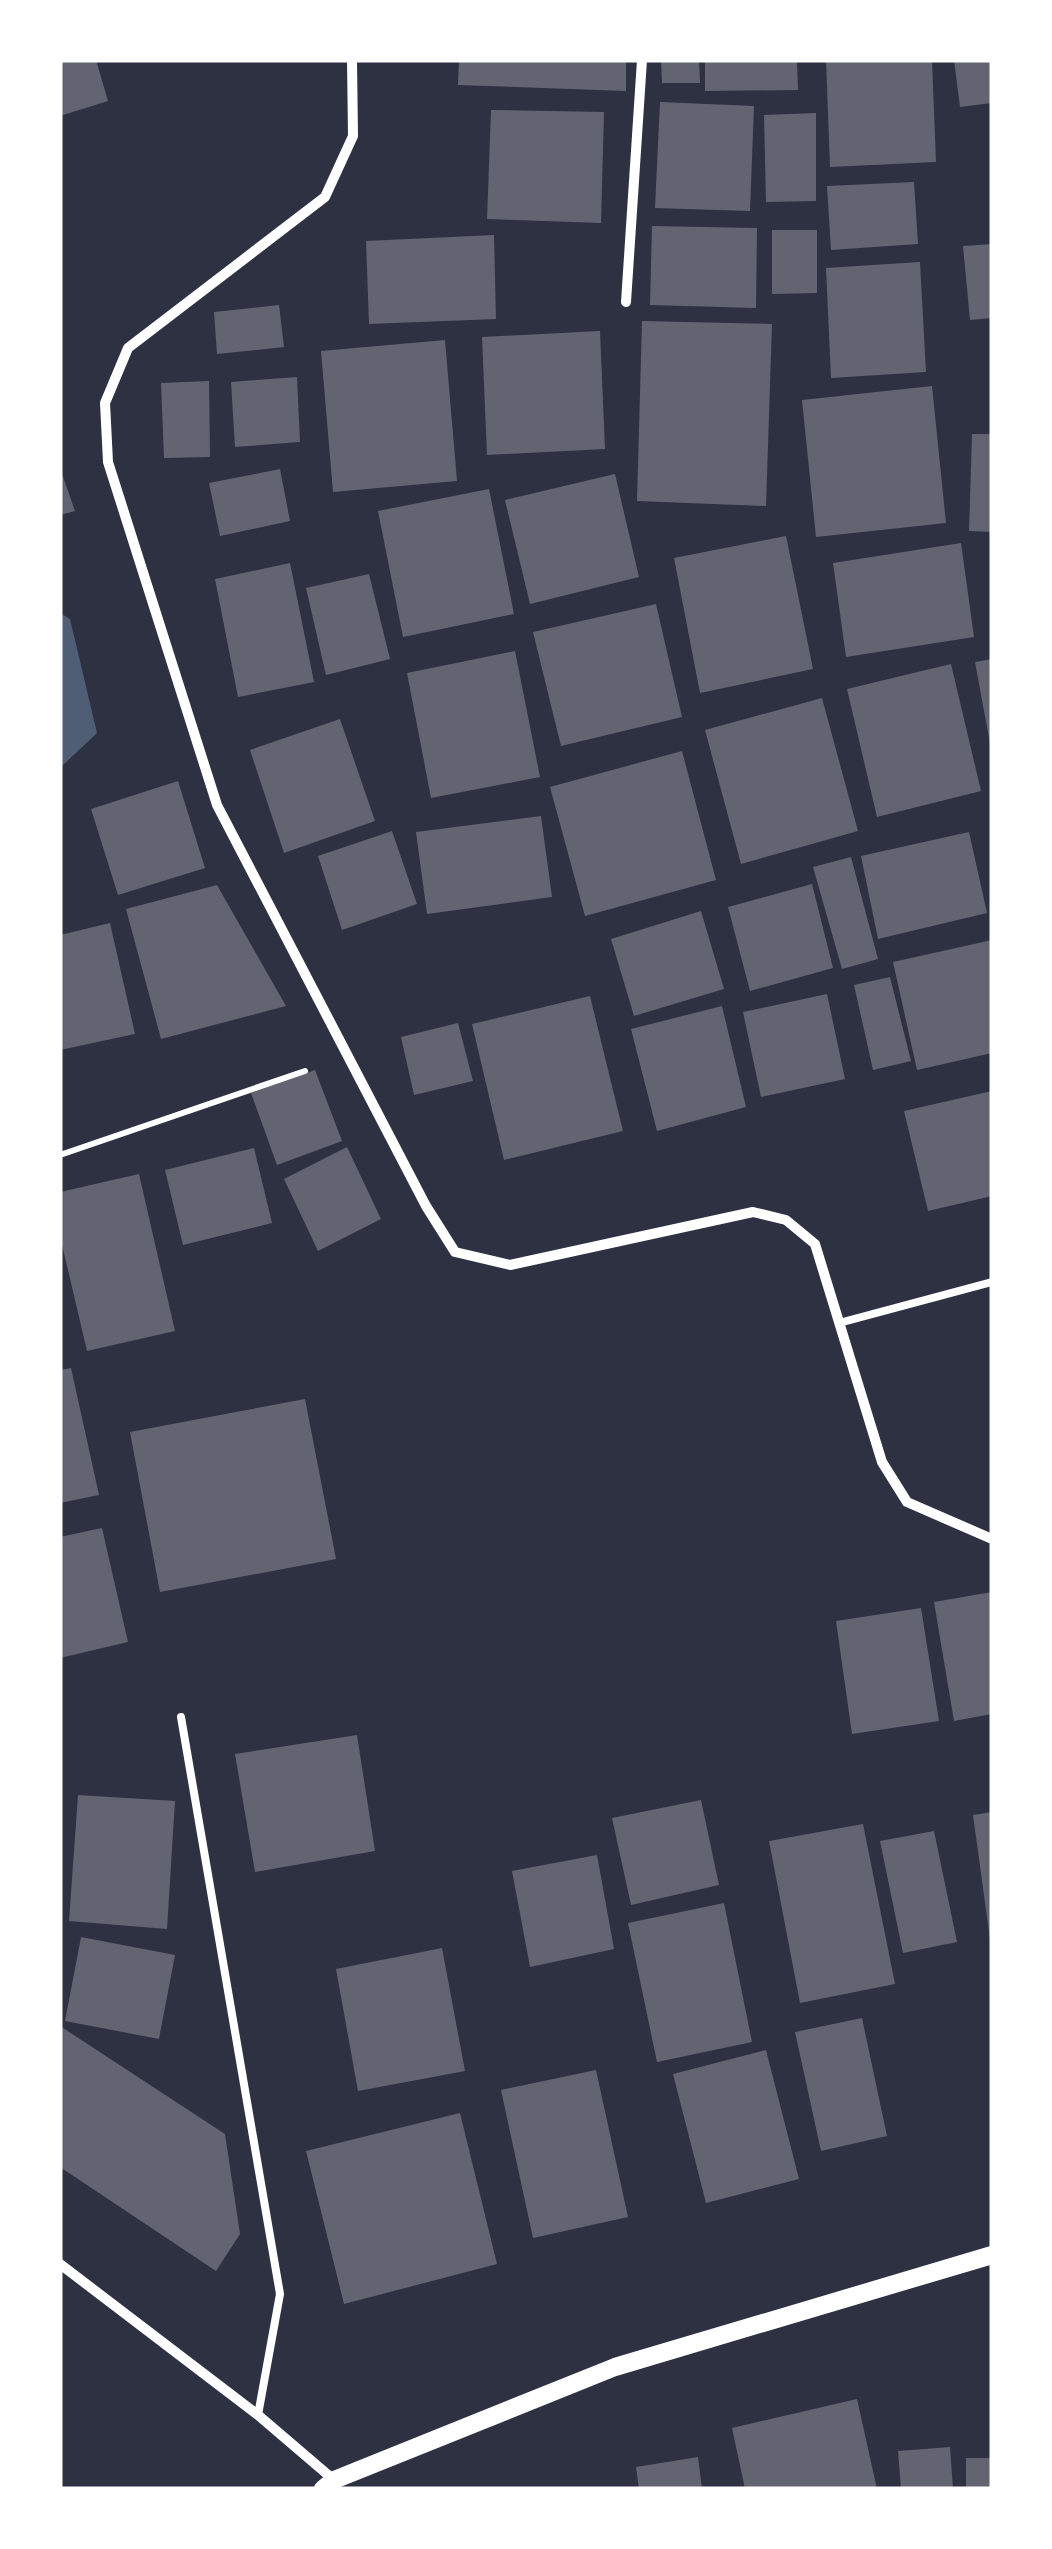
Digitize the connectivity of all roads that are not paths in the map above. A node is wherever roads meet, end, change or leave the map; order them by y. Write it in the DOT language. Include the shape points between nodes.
graph roads {
  1 [pos="352,60"];
  2 [pos="642,60"];
  3 [pos="626,302"];
  4 [pos="992,1282"];
  5 [pos="839,1323"];
  6 [pos="992,1538"];
  7 [pos="181,1718"];
  8 [pos="992,2255"];
  9 [pos="60,2264"];
  10 [pos="258,2415"];
  11 [pos="328,2484"];
  1 -- 5 [label="street" via="352,136 324,196 128,348 105,403 108,462 217,805 455,1252 510,1265 753,1212 786,1220 814,1244"];
  2 -- 3 [label="street"];
  4 -- 5 [label="lane"];
  5 -- 6 [label="street" via="882,1462 907,1502"];
  7 -- 10 [label="lane" via="280,2294"];
  8 -- 11 [label="street" via="615,2367"];
  9 -- 10 [label="street"];
  10 -- 11 [label="street"];
}
